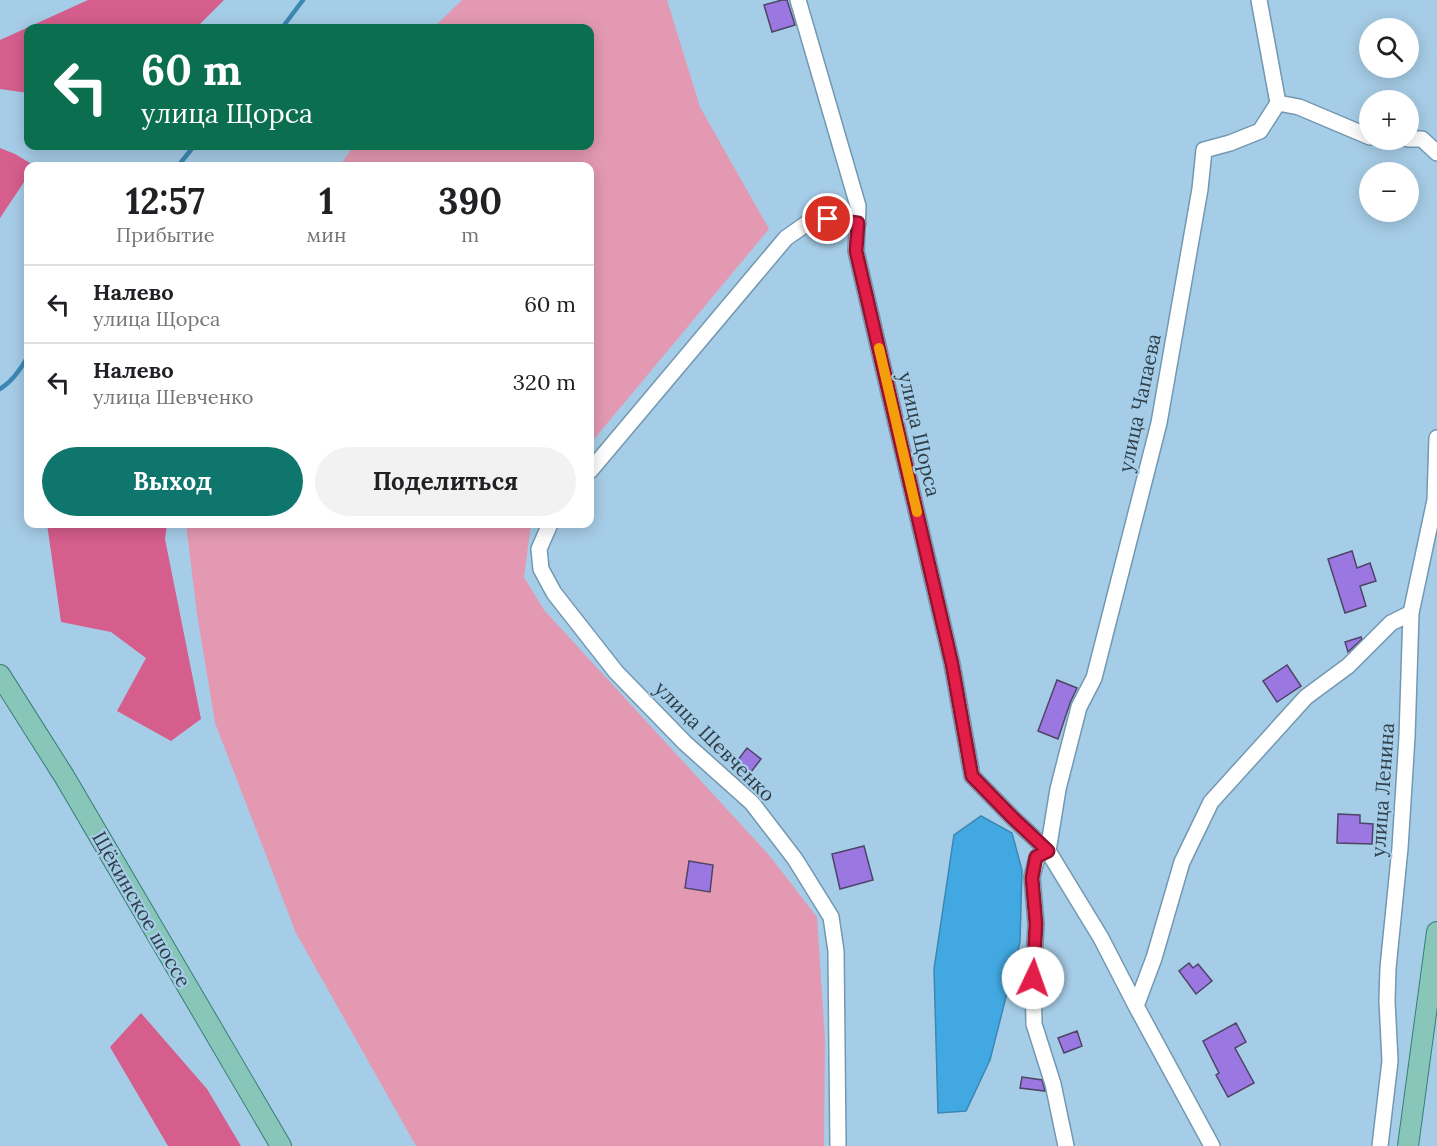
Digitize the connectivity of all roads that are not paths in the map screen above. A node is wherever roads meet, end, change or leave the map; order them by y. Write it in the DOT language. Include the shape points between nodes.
graph roads {
  1 [pos="798,0"];
  2 [pos="1259,0"];
  3 [pos="1278,103"];
  4 [pos="1359,132"];
  5 [pos="1419,139"];
  6 [pos="1437,153"];
  7 [pos="858,223"];
  8 [pos="1437,438"];
  9 [pos="594,466"];
  10 [pos="548,528"];
  11 [pos="1411,613"];
  12 [pos="0,675"];
  13 [pos="1048,851"];
  14 [pos="1437,932"];
  15 [pos="1136,1006"];
  16 [pos="281,1146"];
  17 [pos="838,1146"];
  18 [pos="1066,1146"];
  19 [pos="1212,1146"];
  20 [pos="1380,1146"];
  21 [pos="1408,1146"];
  1 -- 7 [label="street, улица Щорса" via="858,206"];
  2 -- 3 [label="street"];
  3 -- 4 [label="street" via="1299,107"];
  3 -- 13 [label="street, улица Чапаева" via="1260,131 1204,150 1159,423 1094,678 1079,707 1060,779"];
  5 -- 6 [label="street"];
  7 -- 9 [label="street" via="828,219 806,224 786,238"];
  7 -- 13 [label="street, улица Щорса" via="856,251 952,664 972,776"];
  8 -- 11 [label="street, улица Ленина" via="1436,500"];
  10 -- 17 [label="street, улица Шевченко" via="539,549 541,569 554,593 616,672 685,743 752,803 795,859 831,917 836,951"];
  11 -- 15 [label="street" via="1391,623 1348,666 1306,697 1211,802 1182,862"];
  11 -- 20 [label="street, улица Ленина" via="1402,826 1387,1001 1390,1061"];
  12 -- 16 [label="main road, Щёкинское шоссе" via="64,776"];
  13 -- 15 [label="street" via="1101,938"];
  13 -- 18 [label="street" via="1036,857 1032,878 1036,924 1034,1024 1053,1084"];
  14 -- 21 [label="main road"];
  15 -- 19 [label="street"];
}
